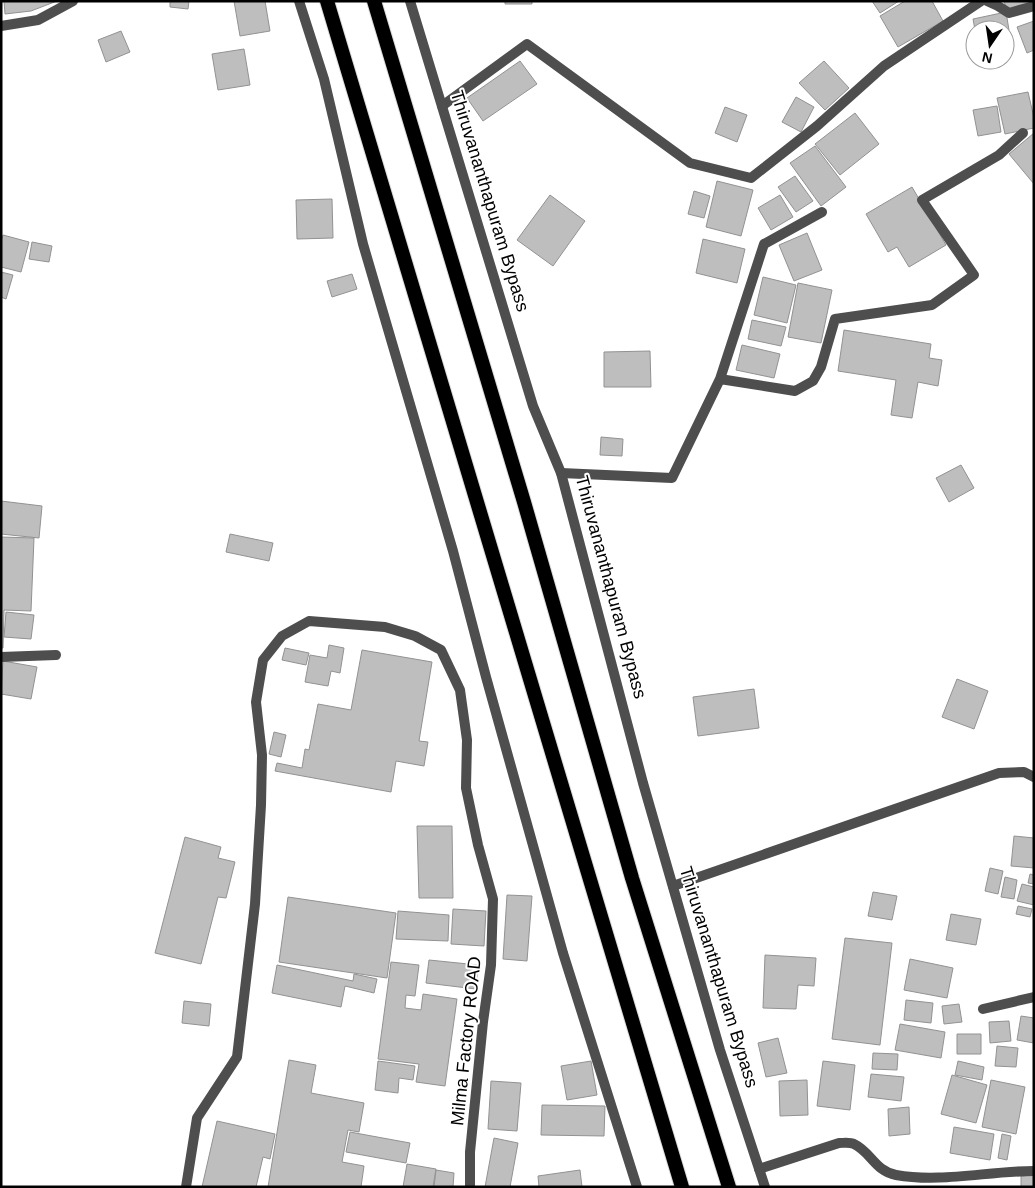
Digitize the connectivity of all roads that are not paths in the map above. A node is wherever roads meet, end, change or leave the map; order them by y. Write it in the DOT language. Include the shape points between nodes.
graph roads {
  1 [pos="73,1"];
  2 [pos="298,1"];
  3 [pos="327,1"];
  4 [pos="374,1"];
  5 [pos="410,1"];
  6 [pos="981,1"];
  7 [pos="987,1"];
  8 [pos="1034,6"];
  9 [pos="1,26"];
  10 [pos="442,106"];
  11 [pos="1023,133"];
  12 [pos="822,212"];
  13 [pos="720,379"];
  14 [pos="561,473"];
  15 [pos="56,655"];
  16 [pos="1,657"];
  17 [pos="1034,777"];
  18 [pos="672,886"];
  19 [pos="1034,996"];
  20 [pos="983,1010"];
  21 [pos="759,1170"];
  22 [pos="1034,1171"];
  23 [pos="186,1187"];
  24 [pos="470,1187"];
  25 [pos="637,1187"];
  26 [pos="682,1187"];
  27 [pos="729,1187"];
  28 [pos="764,1187"];
  1 -- 9 [label="street" via="38,20"];
  2 -- 25 [label="street" via="324,79 363,244 453,551 562,953"];
  3 -- 26 [label="highway"];
  4 -- 27 [label="highway" via="524,502 632,878"];
  5 -- 10 [label="street, Thiruvananthapuram Bypass"];
  6 -- 10 [label="street" via="884,66 818,126 752,178 690,163 527,44"];
  7 -- 8 [label="street" via="1009,13"];
  10 -- 14 [label="street, Thiruvananthapuram Bypass" via="533,406"];
  11 -- 13 [label="street" via="999,155 922,200 974,275 932,305 836,320 821,367 813,381 795,391"];
  12 -- 13 [label="street" via="764,244"];
  13 -- 14 [label="street" via="672,478"];
  14 -- 18 [label="street, Thiruvananthapuram Bypass"];
  15 -- 16 [label="street"];
  17 -- 18 [label="street" via="1024,772 998,774"];
  18 -- 21 [label="street, Thiruvananthapuram Bypass"];
  19 -- 20 [label="street"];
  21 -- 22 [label="street" via="839,1143 853,1143 878,1167 894,1174 919,1178"];
  21 -- 28 [label="street, Thiruvananthapuram Bypass"];
  23 -- 24 [label="street, Milma Factory ROAD" via="197,1118 237,1057 255,904 262,755 256,702 263,660 282,636 309,621 385,627 415,636 442,650 460,690 467,740 466,788 493,899 491,965 470,1152"];
}
